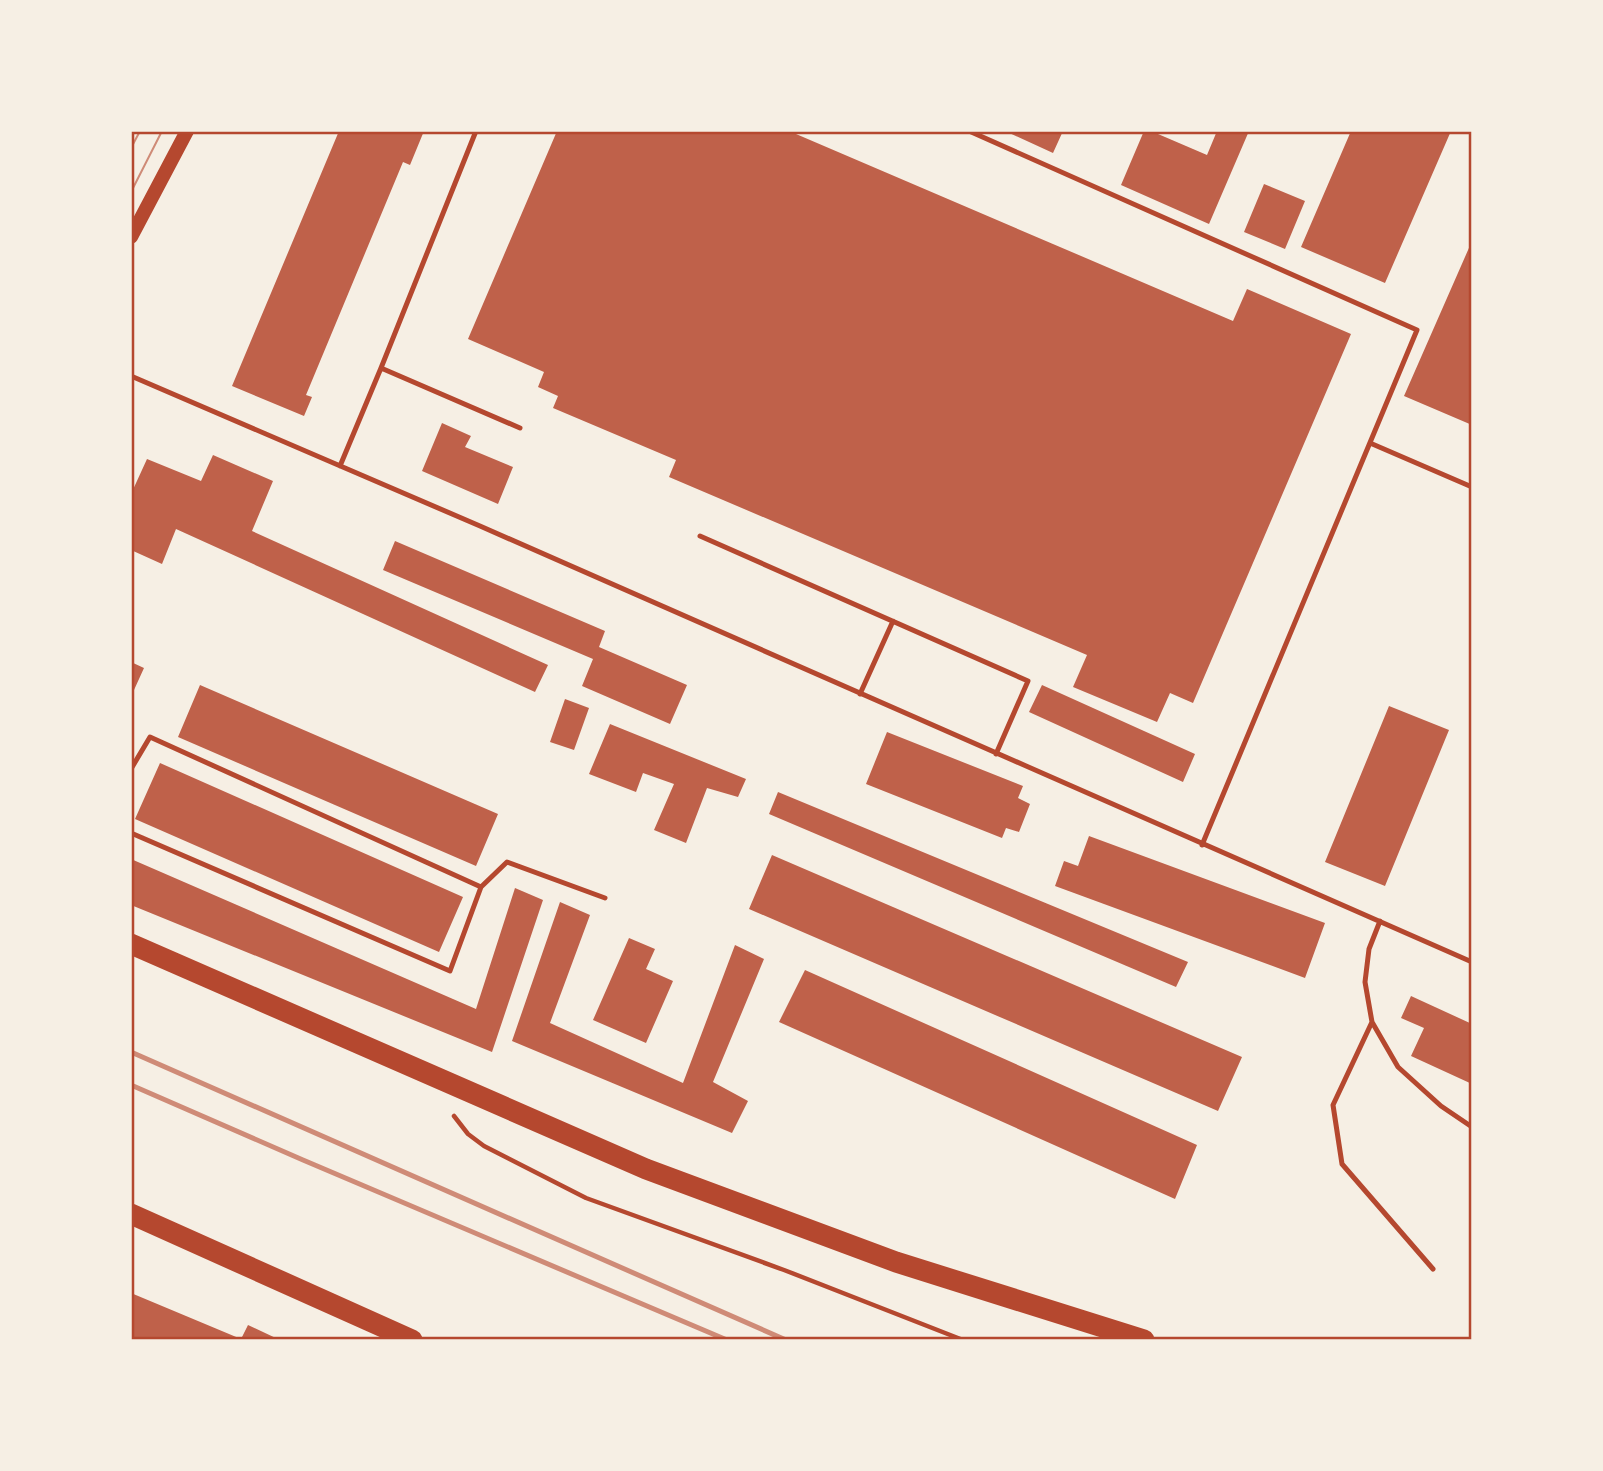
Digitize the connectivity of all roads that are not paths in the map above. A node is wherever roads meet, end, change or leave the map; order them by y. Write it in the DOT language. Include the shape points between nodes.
graph roads {
  1 [pos="187,131"];
  2 [pos="476,131"];
  3 [pos="969,131"];
  4 [pos="131,237"];
  5 [pos="381,368"];
  6 [pos="131,376"];
  7 [pos="520,428"];
  8 [pos="1370,443"];
  9 [pos="340,466"];
  10 [pos="1472,487"];
  11 [pos="700,536"];
  12 [pos="893,621"];
  13 [pos="860,694"];
  14 [pos="996,754"];
  15 [pos="131,769"];
  16 [pos="131,833"];
  17 [pos="1202,845"];
  18 [pos="481,887"];
  19 [pos="605,898"];
  20 [pos="1380,920"];
  21 [pos="131,944"];
  22 [pos="1472,962"];
  23 [pos="1372,1022"];
  24 [pos="1472,1127"];
  25 [pos="131,1214"];
  26 [pos="1433,1269"];
  27 [pos="412,1340"];
  28 [pos="1144,1340"];
  1 -- 4 [label="main road"];
  2 -- 5 [label="lane"];
  3 -- 8 [label="lane" via="1417,330"];
  5 -- 7 [label="lane"];
  5 -- 9 [label="lane"];
  6 -- 9 [label="lane"];
  8 -- 10 [label="lane"];
  8 -- 17 [label="lane"];
  9 -- 13 [label="lane"];
  11 -- 12 [label="lane"];
  12 -- 13 [label="lane"];
  12 -- 14 [label="lane" via="1028,681"];
  13 -- 14 [label="lane"];
  14 -- 17 [label="lane"];
  15 -- 18 [label="lane" via="150,737"];
  16 -- 18 [label="lane" via="450,971"];
  17 -- 20 [label="lane"];
  18 -- 19 [label="lane" via="507,862"];
  20 -- 22 [label="lane"];
  20 -- 23 [label="lane" via="1368,949 1364,982"];
  21 -- 28 [label="highway" via="646,1169 896,1262"];
  23 -- 24 [label="lane" via="1398,1067"];
  23 -- 26 [label="lane" via="1333,1105 1342,1164"];
  25 -- 27 [label="highway"];
}
